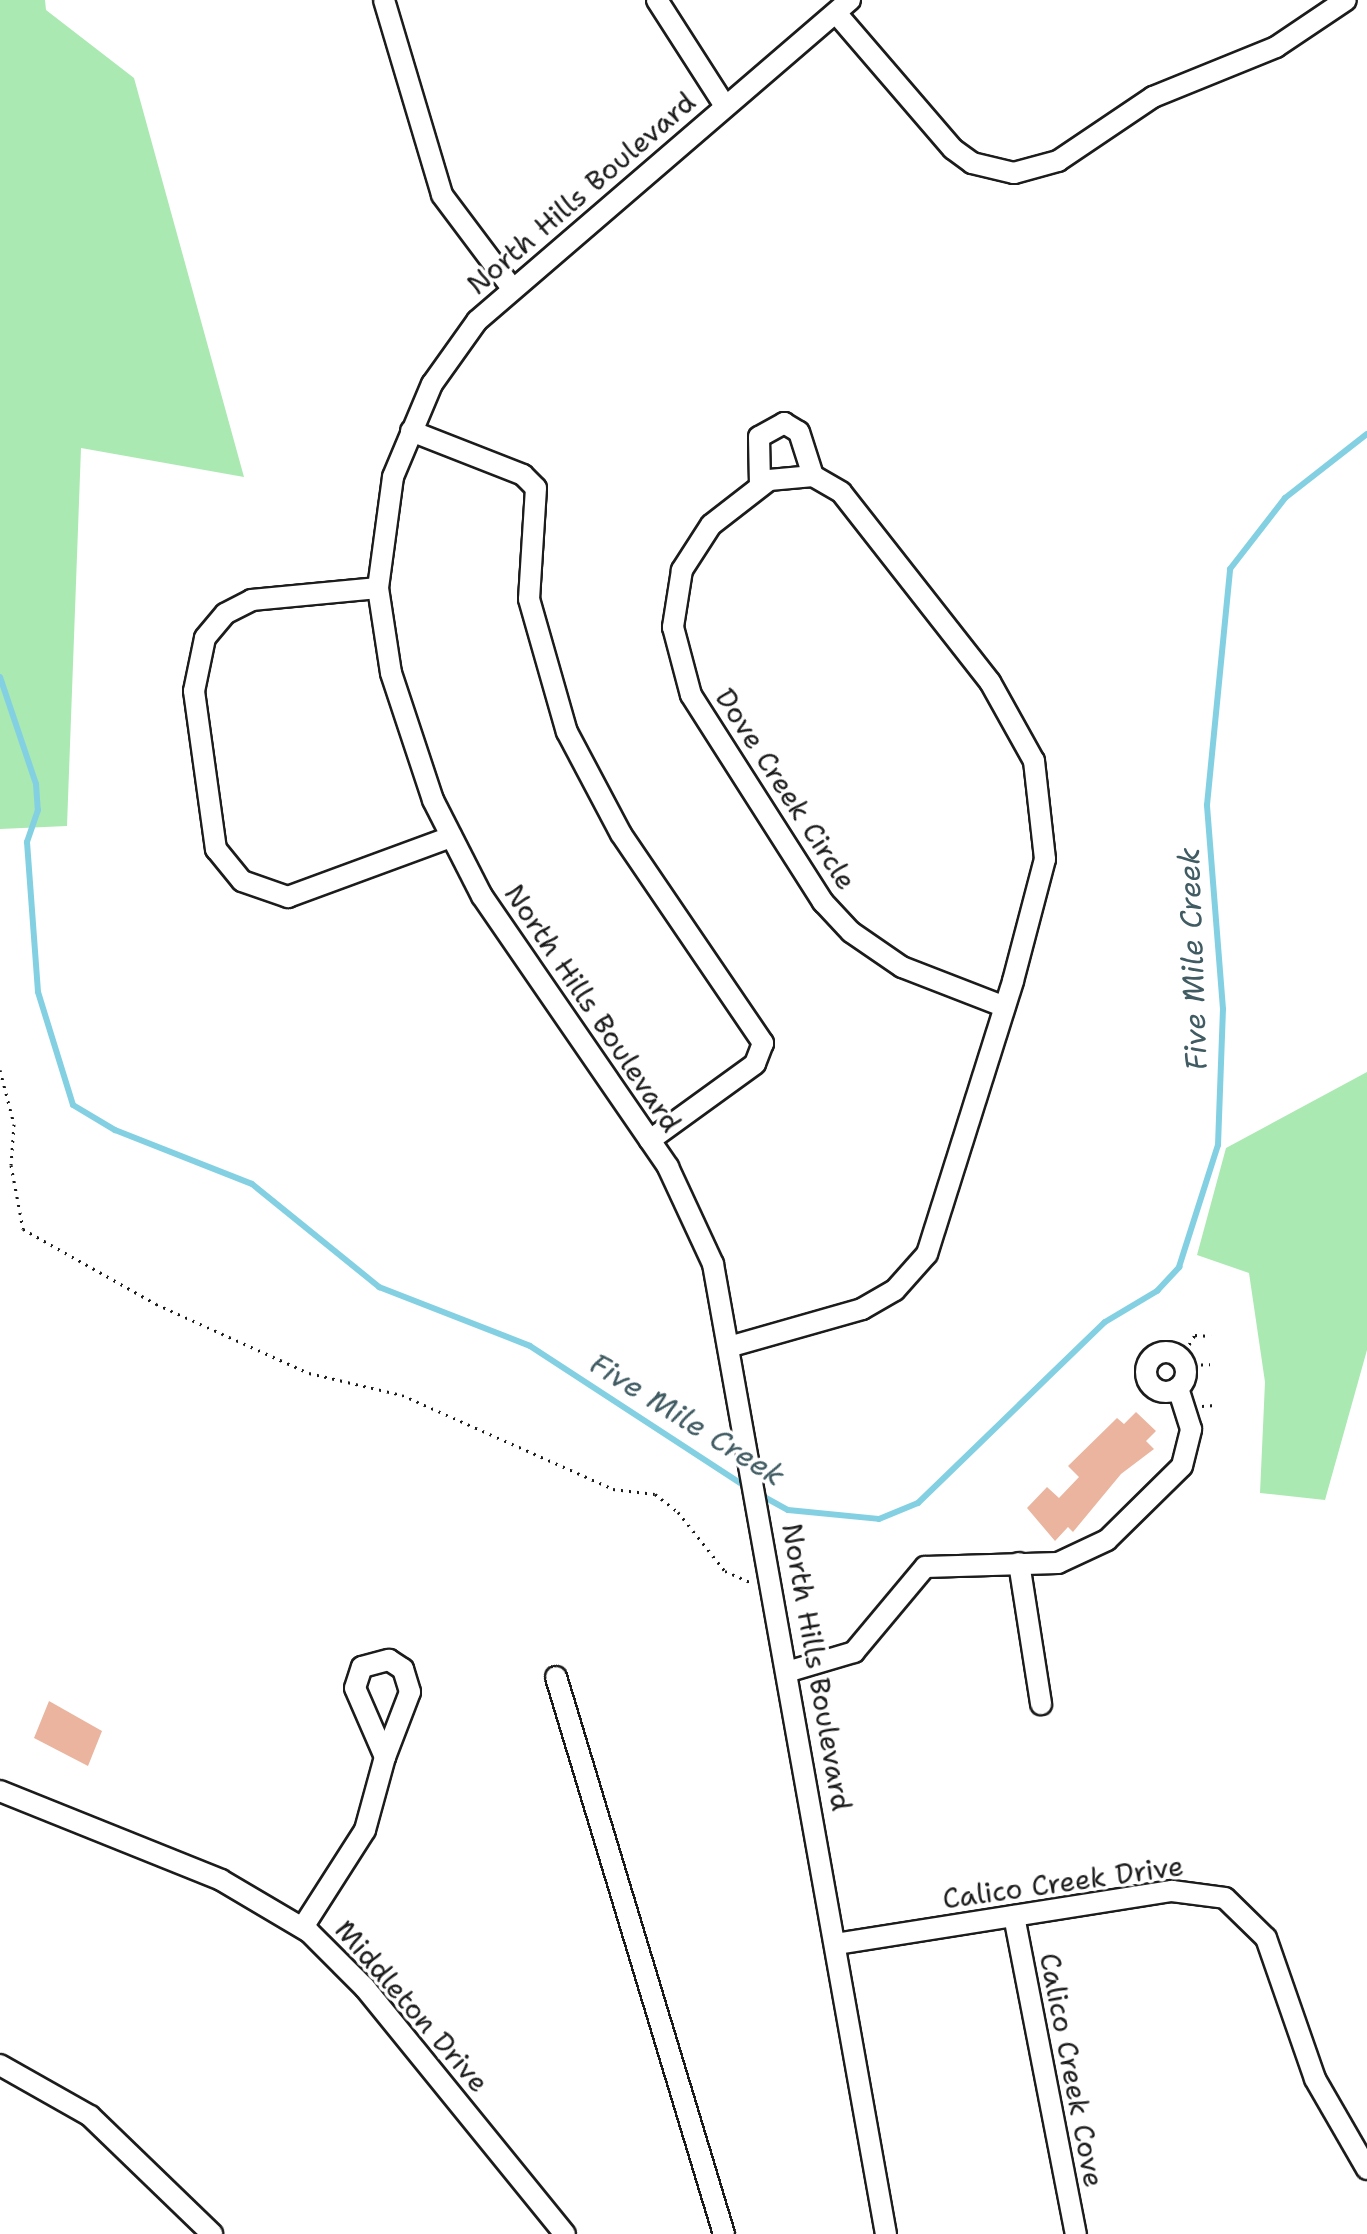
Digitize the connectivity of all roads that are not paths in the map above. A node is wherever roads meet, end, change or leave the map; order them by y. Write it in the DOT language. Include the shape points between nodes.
graph roads {
  1 [pos="384,0"];
  2 [pos="657,0"];
  3 [pos="1346,0"];
  4 [pos="843,6"];
  5 [pos="725,106"];
  6 [pos="511,287"];
  7 [pos="411,431"];
  8 [pos="813,476"];
  9 [pos="760,485"];
  10 [pos="378,588"];
  11 [pos="451,837"];
  12 [pos="1005,1007"];
  13 [pos="650,1140"];
  14 [pos="732,1346"];
  15 [pos="1178,1388"];
  16 [pos="1019,1563"];
  17 [pos="790,1671"];
  18 [pos="556,1677"];
  19 [pos="1041,1704"];
  20 [pos="385,1757"];
  21 [pos="0,1791"];
  22 [pos="1014,1916"];
  23 [pos="303,1927"];
  24 [pos="836,1944"];
  25 [pos="0,2065"];
  26 [pos="1367,2169"];
  27 [pos="212,2234"];
  28 [pos="565,2234"];
  29 [pos="724,2234"];
  30 [pos="886,2234"];
  31 [pos="1076,2234"];
  1 -- 6 [label="street" via="442,195"];
  2 -- 5 [label="street"];
  3 -- 4 [label="street" via="1276,47 1153,97 1058,161 1014,173 972,163 953,149"];
  4 -- 5 [label="street, North Hills Boulevard"];
  5 -- 6 [label="street, North Hills Boulevard"];
  6 -- 7 [label="street, North Hills Boulevard" via="449,357"];
  7 -- 10 [label="street, North Hills Boulevard" via="387,504"];
  7 -- 13 [label="street" via="523,475 536,488 529,599 567,732 621,834 763,1043 755,1064"];
  8 -- 9 [label="street, Dove Creek Circle"];
  8 -- 9 [label="street" via="799,432 784,423 759,437"];
  8 -- 12 [label="street" via="841,492 907,575 1012,712 1034,761 1045,859"];
  9 -- 12 [label="street, Dove Creek Circle" via="711,525 682,570 673,627 691,695 823,902 851,932 902,967"];
  10 -- 11 [label="street, North Hills Boulevard" via="400,708"];
  10 -- 11 [label="street" via="252,600 225,614 205,638 194,691 216,849 242,881 288,897"];
  11 -- 13 [label="street, North Hills Boulevard" via="504,929"];
  12 -- 14 [label="street" via="935,1232 913,1274 862,1309"];
  13 -- 14 [label="street, North Hills Boulevard" via="713,1264"];
  14 -- 17 [label="street, North Hills Boulevard"];
  15 -- 15 [label="street" via="1183,1362 1163,1352 1146,1370 1159,1391"];
  15 -- 16 [label="street" via="1191,1429 1170,1480 1082,1557"];
  16 -- 17 [label="street" via="925,1567 854,1652"];
  16 -- 19 [label="street"];
  17 -- 24 [label="street, North Hills Boulevard"];
  18 -- 29 [label="street"];
  20 -- 23 [label="street" via="365,1830"];
  21 -- 23 [label="street, Middleton Drive" via="221,1880"];
  22 -- 24 [label="street, Calico Creek Drive"];
  22 -- 26 [label="street, Calico Creek Drive" via="1190,1889 1243,1908 1266,1938 1326,2103"];
  22 -- 31 [label="street, Calico Creek Cove"];
  23 -- 28 [label="street, Middleton Drive" via="365,1988"];
  24 -- 30 [label="street, North Hills Boulevard"];
  25 -- 27 [label="street" via="90,2116"];
}
